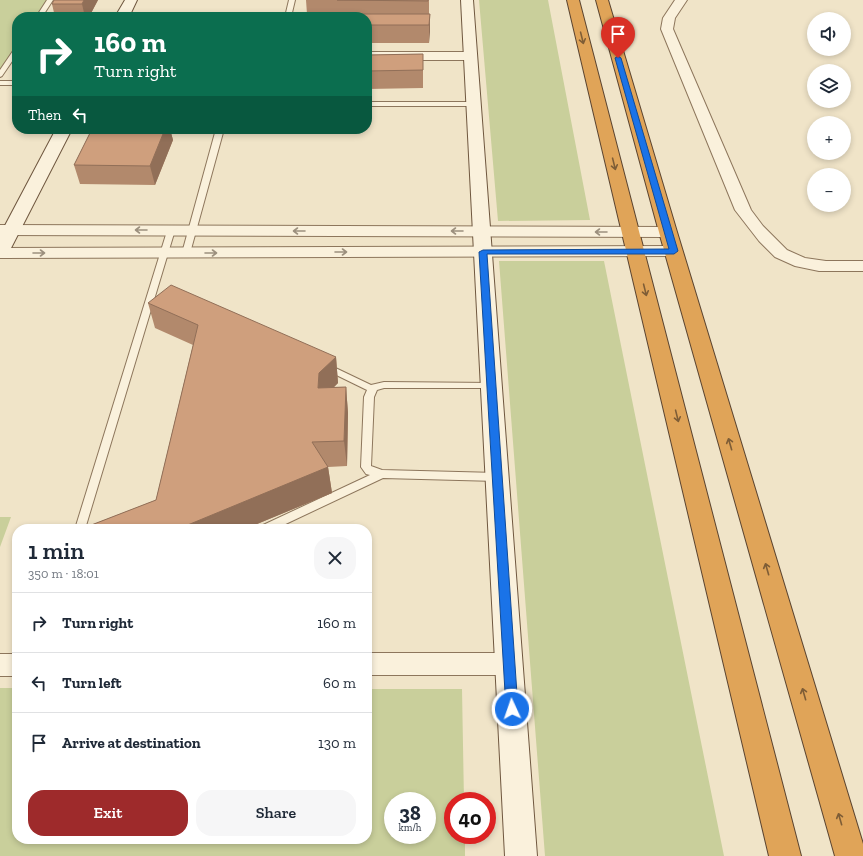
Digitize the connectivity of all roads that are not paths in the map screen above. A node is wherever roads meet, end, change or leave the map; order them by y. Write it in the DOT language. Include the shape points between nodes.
graph roads {
  1 [pos="50,0"];
  2 [pos="130,0"];
  3 [pos="292,0"];
  4 [pos="467,0"];
  5 [pos="573,0"];
  6 [pos="602,0"];
  7 [pos="681,0"];
  8 [pos="42,12"];
  9 [pos="124,12"];
  10 [pos="289,12"];
  11 [pos="372,56"];
  12 [pos="471,56"];
  13 [pos="12,57"];
  14 [pos="0,75"];
  15 [pos="0,83"];
  16 [pos="12,83"];
  17 [pos="372,104"];
  18 [pos="474,104"];
  19 [pos="61,134"];
  20 [pos="219,134"];
  21 [pos="6,230"];
  22 [pos="171,230"];
  23 [pos="192,230"];
  24 [pos="482,242"];
  25 [pos="633,242"];
  26 [pos="671,242"];
  27 [pos="0,252"];
  28 [pos="165,253"];
  29 [pos="186,253"];
  30 [pos="863,266"];
  31 [pos="316,362"];
  32 [pos="491,385"];
  33 [pos="372,389"];
  34 [pos="382,474"];
  35 [pos="497,477"];
  36 [pos="82,524"];
  37 [pos="276,524"];
  38 [pos="372,664"];
  39 [pos="509,664"];
  40 [pos="0,665"];
  41 [pos="12,665"];
  42 [pos="521,856"];
  43 [pos="786,856"];
  44 [pos="851,856"];
  1 -- 8 [label="lane"];
  2 -- 9 [label="street"];
  3 -- 10 [label="lane"];
  4 -- 12 [label="street"];
  5 -- 25 [label="highway, one-way"];
  6 -- 26 [label="highway"];
  7 -- 30 [label="street" via="669,18 666,29 744,210 758,232 770,246 787,258 812,265"];
  11 -- 12 [label="street"];
  12 -- 18 [label="street"];
  13 -- 14 [label="lane"];
  15 -- 16 [label="lane"];
  17 -- 18 [label="lane"];
  18 -- 24 [label="street"];
  19 -- 21 [label="street"];
  20 -- 23 [label="lane"];
  22 -- 21 [label="street, one-way"];
  21 -- 27 [label="street"];
  22 -- 23 [label="street"];
  22 -- 28 [label="lane"];
  24 -- 23 [label="street, one-way"];
  23 -- 29 [label="lane"];
  24 -- 25 [label="street"];
  29 -- 24 [label="street, one-way"];
  24 -- 32 [label="street"];
  25 -- 26 [label="street"];
  25 -- 43 [label="highway, one-way"];
  44 -- 26 [label="highway, one-way"];
  27 -- 28 [label="street, one-way"];
  28 -- 29 [label="street"];
  28 -- 36 [label="lane" via="158,289"];
  31 -- 33 [label="lane"];
  32 -- 33 [label="lane" via="384,385"];
  32 -- 35 [label="street"];
  33 -- 34 [label="lane" via="369,397 366,467 370,471"];
  34 -- 35 [label="lane"];
  34 -- 37 [label="lane"];
  35 -- 39 [label="street"];
  38 -- 39 [label="street"];
  39 -- 42 [label="street"];
  40 -- 41 [label="street"];
}
